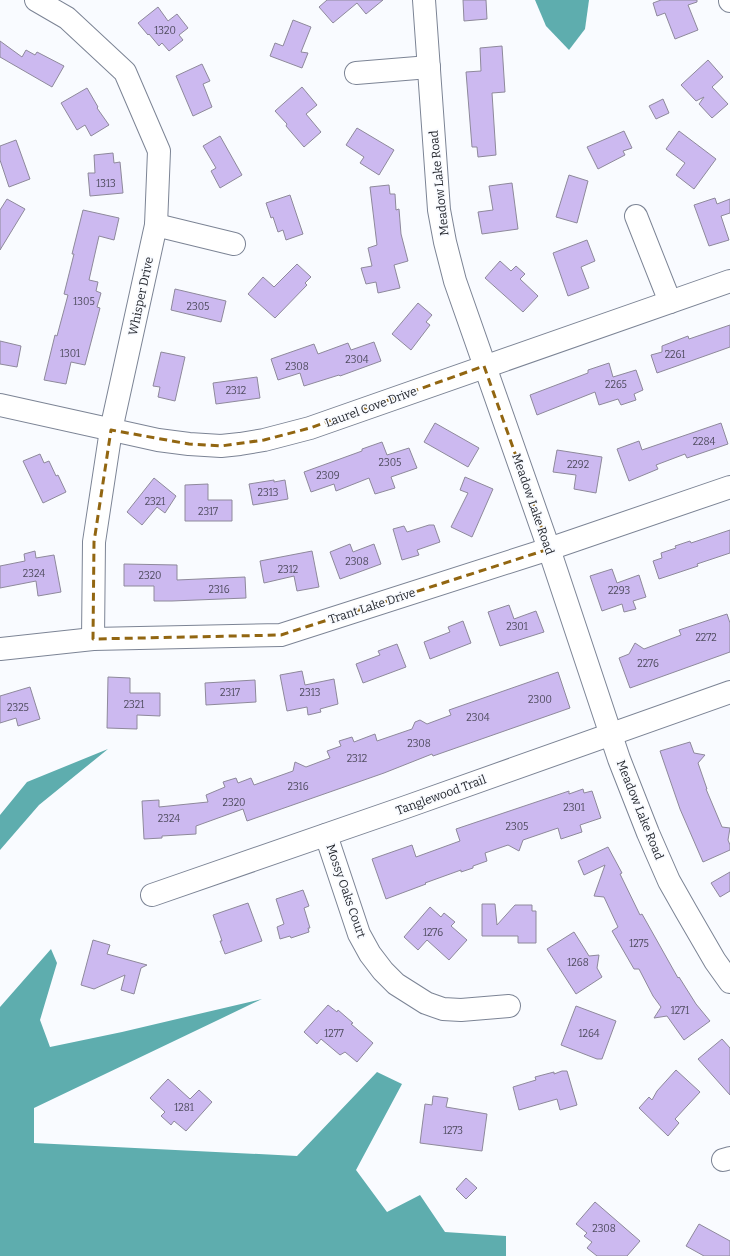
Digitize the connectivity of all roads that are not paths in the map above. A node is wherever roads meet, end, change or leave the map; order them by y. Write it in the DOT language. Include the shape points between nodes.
graph roads {
  1 [pos="36,0"];
  2 [pos="424,0"];
  3 [pos="429,67"];
  4 [pos="356,74"];
  5 [pos="636,216"];
  6 [pos="156,225"];
  7 [pos="234,244"];
  8 [pos="730,281"];
  9 [pos="670,302"];
  10 [pos="484,366"];
  11 [pos="0,405"];
  12 [pos="111,430"];
  13 [pos="730,487"];
  14 [pos="549,549"];
  15 [pos="92,639"];
  16 [pos="0,649"];
  17 [pos="730,692"];
  18 [pos="611,734"];
  19 [pos="326,835"];
  20 [pos="152,895"];
  21 [pos="730,982"];
  22 [pos="509,1006"];
  1 -- 6 [label="street, Whisper Drive" via="68,18 125,72 159,151"];
  2 -- 3 [label="street, Meadow Lake Road"];
  3 -- 4 [label="street"];
  3 -- 10 [label="street, Meadow Lake Road" via="436,186 445,242 455,282"];
  5 -- 9 [label="street"];
  6 -- 7 [label="street"];
  6 -- 12 [label="street, Whisper Drive"];
  8 -- 9 [label="street, Laurel Cove Drive"];
  9 -- 10 [label="street, Laurel Cove Drive"];
  10 -- 12 [label="street, Laurel Cove Drive" via="310,428 264,440 221,446 190,444"];
  10 -- 14 [label="street, Meadow Lake Road"];
  11 -- 12 [label="street, Laurel Cove Drive"];
  12 -- 15 [label="street, Whisper Drive" via="94,542"];
  13 -- 14 [label="street, Trant Lake Drive"];
  14 -- 15 [label="street, Trant Lake Drive" via="281,635"];
  14 -- 18 [label="street, Meadow Lake Road"];
  15 -- 16 [label="street, Trant Lake Drive"];
  17 -- 18 [label="street, Tanglewood Trail"];
  18 -- 19 [label="street, Tanglewood Trail"];
  18 -- 21 [label="street, Meadow Lake Road" via="669,881"];
  19 -- 20 [label="street, Tanglewood Trail"];
  19 -- 22 [label="street, Mossy Oaks Court" via="359,934 370,954 396,984 426,1003 443,1009"];
}
